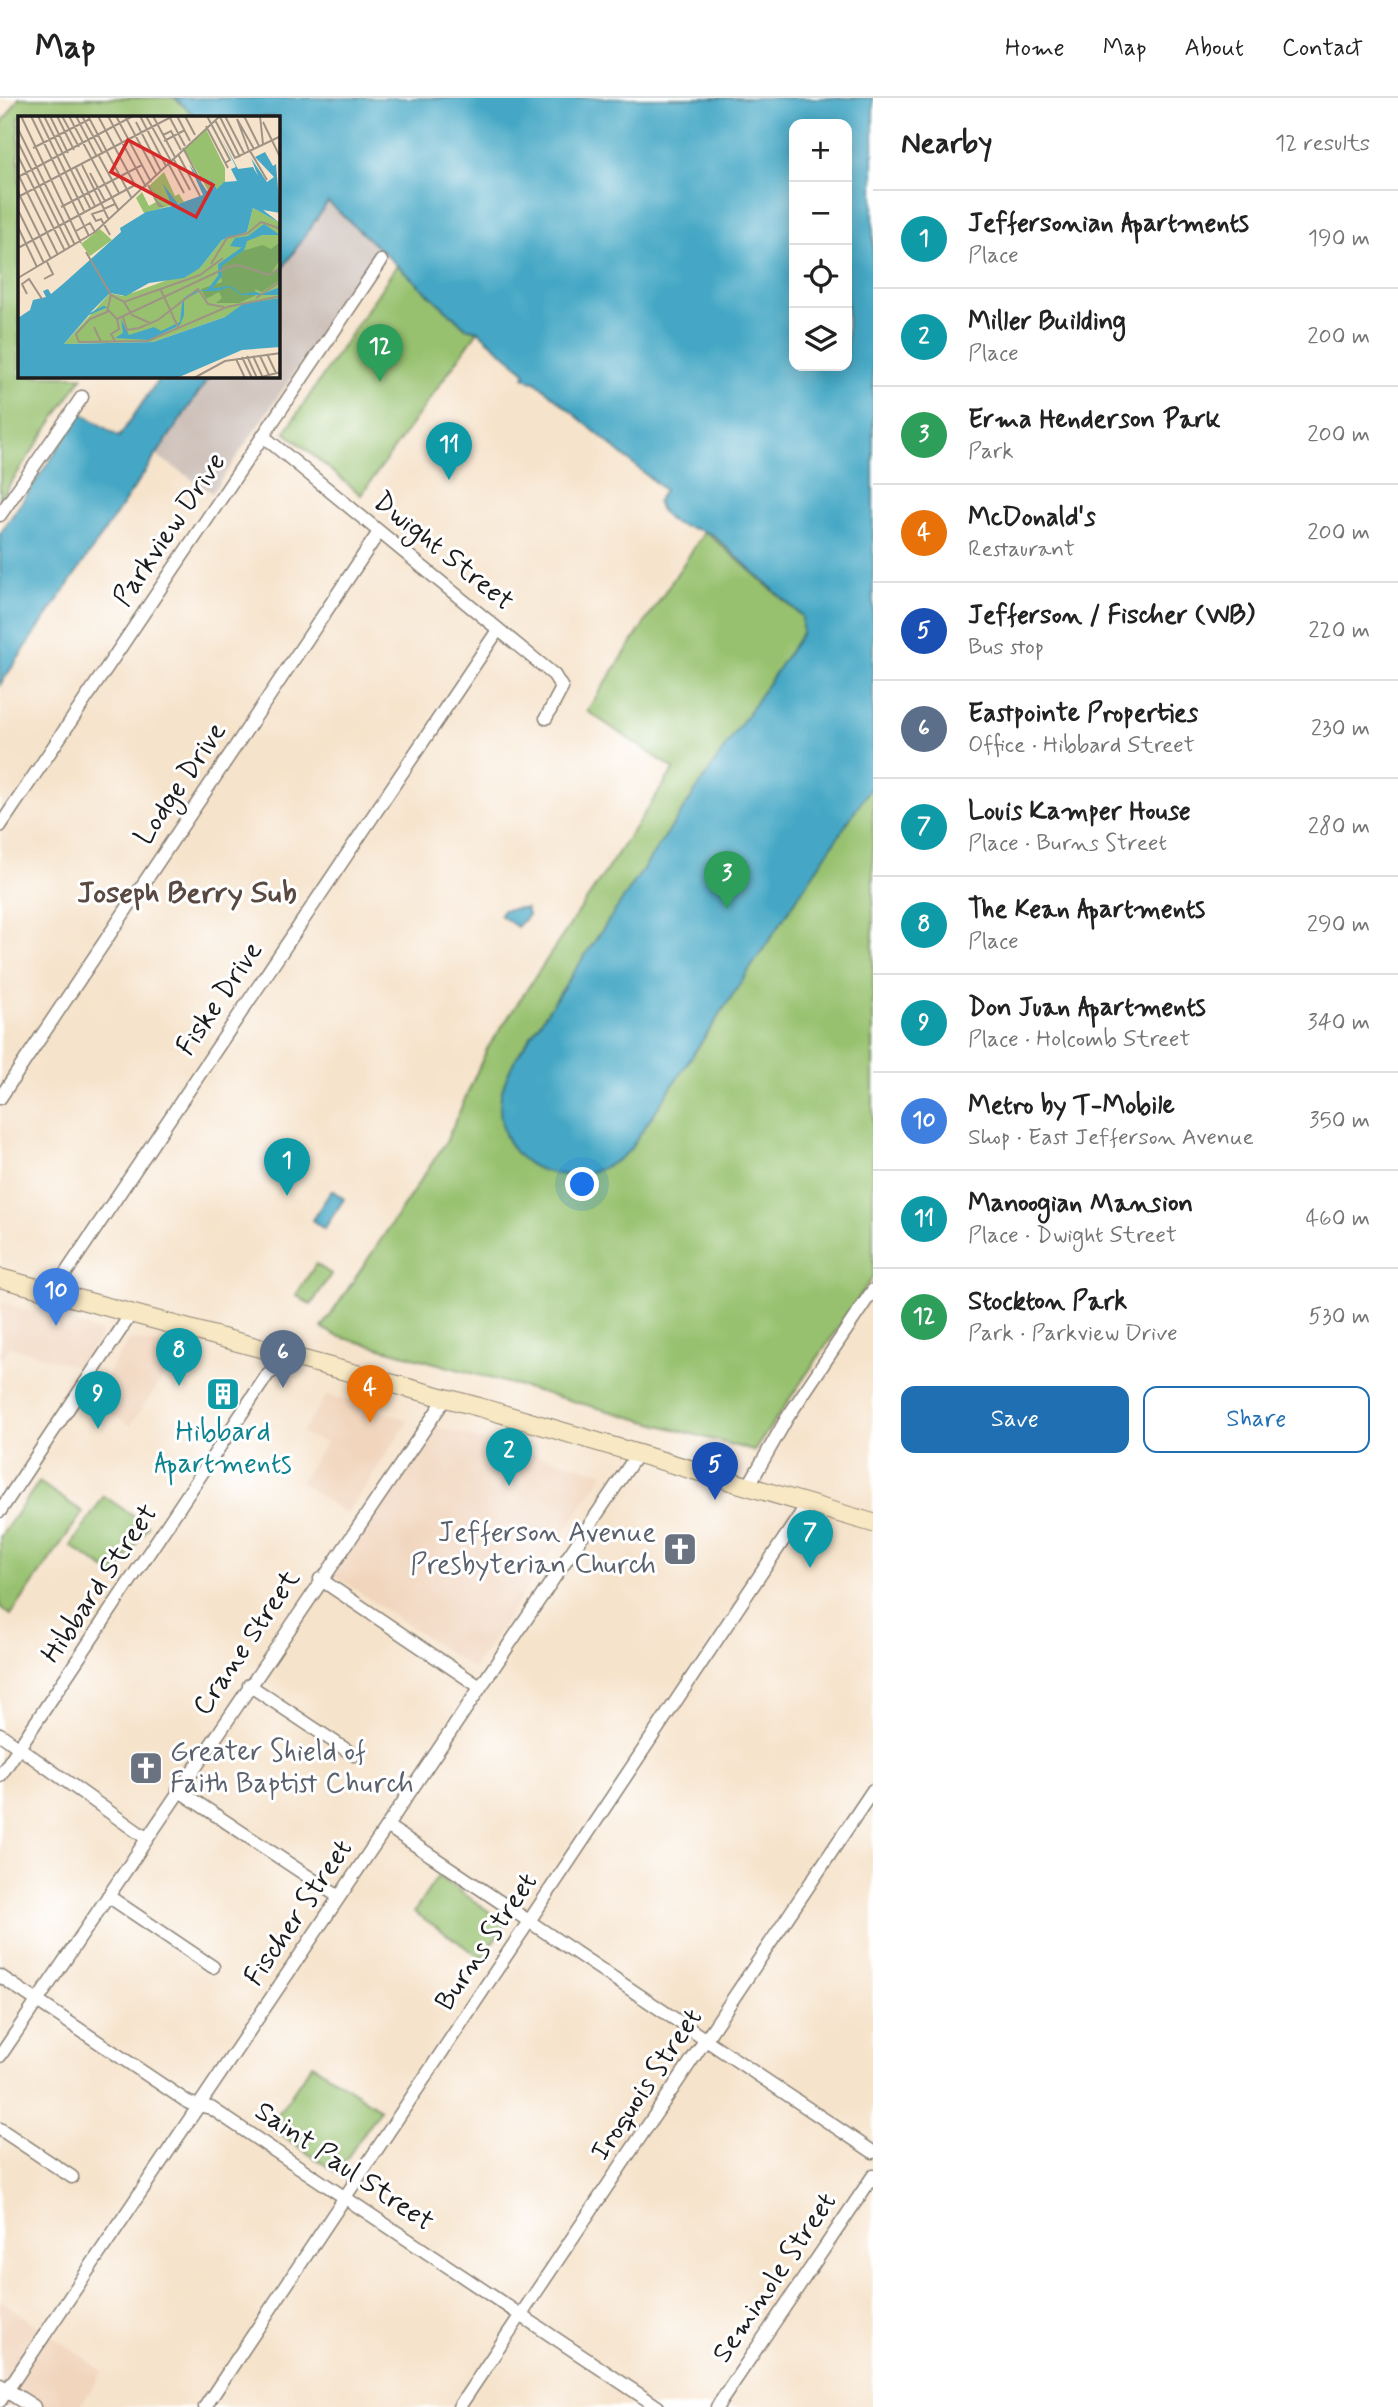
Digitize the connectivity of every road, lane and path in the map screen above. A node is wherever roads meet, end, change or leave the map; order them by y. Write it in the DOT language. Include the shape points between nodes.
graph roads {
  1 [pos="381,261"];
  2 [pos="82,397"];
  3 [pos="263,436"];
  4 [pos="0,515"];
  5 [pos="379,532"];
  6 [pos="498,630"];
  7 [pos="546,718"];
  8 [pos="0,826"];
  9 [pos="0,1097"];
  10 [pos="0,1278"];
  11 [pos="873,1290"];
  12 [pos="53,1292"];
  13 [pos="131,1314"];
  14 [pos="295,1358"];
  15 [pos="445,1399"];
  16 [pos="638,1453"];
  17 [pos="749,1485"];
  18 [pos="808,1503"];
  19 [pos="0,1511"];
  20 [pos="873,1523"];
  21 [pos="320,1579"];
  22 [pos="249,1685"];
  23 [pos="480,1687"];
  24 [pos="0,1734"];
  25 [pos="20,1747"];
  26 [pos="354,1755"];
  27 [pos="0,1776"];
  28 [pos="178,1790"];
  29 [pos="873,1790"];
  30 [pos="387,1826"];
  31 [pos="146,1838"];
  32 [pos="108,1896"];
  33 [pos="339,1897"];
  34 [pos="531,1922"];
  35 [pos="213,1967"];
  36 [pos="0,1976"];
  37 [pos="37,2001"];
  38 [pos="707,2041"];
  39 [pos="0,2056"];
  40 [pos="199,2105"];
  41 [pos="0,2129"];
  42 [pos="873,2152"];
  43 [pos="873,2176"];
  44 [pos="72,2177"];
  45 [pos="346,2197"];
  46 [pos="521,2314"];
  47 [pos="2,2392"];
  48 [pos="33,2407"];
  49 [pos="205,2407"];
  50 [pos="460,2407"];
  51 [pos="658,2407"];
  52 [pos="717,2407"];
  1 -- 3 [label="street, Parkview Drive"];
  2 -- 4 [label="street"];
  3 -- 5 [label="street, Dwight Street"];
  3 -- 8 [label="street, Parkview Drive"];
  5 -- 6 [label="street, Dwight Street"];
  5 -- 9 [label="street, Lodge Drive"];
  6 -- 7 [label="street, Dwight Street" via="560,681 560,695"];
  6 -- 12 [label="street, Fiske Drive"];
  10 -- 12 [label="main road"];
  11 -- 17 [label="street" via="787,1418"];
  12 -- 13 [label="main road"];
  13 -- 14 [label="main road"];
  13 -- 19 [label="street"];
  14 -- 15 [label="main road"];
  14 -- 25 [label="street, Hibbard Street" via="268,1374"];
  15 -- 16 [label="main road"];
  15 -- 21 [label="street, Crane Street"];
  16 -- 17 [label="main road"];
  16 -- 23 [label="street, Fischer Street"];
  17 -- 18 [label="main road"];
  18 -- 20 [label="main road"];
  18 -- 34 [label="street, Burns Street"];
  21 -- 22 [label="street, Crane Street"];
  21 -- 23 [label="street"];
  22 -- 26 [label="street"];
  22 -- 28 [label="street, Crane Street"];
  23 -- 30 [label="street, Fischer Street"];
  24 -- 25 [label="street"];
  25 -- 27 [label="street, Hibbard Street"];
  25 -- 31 [label="street"];
  28 -- 31 [label="street, Crane Street"];
  28 -- 33 [label="street"];
  29 -- 38 [label="street, Iroquois Street"];
  30 -- 33 [label="street, Fischer Street"];
  30 -- 34 [label="street"];
  31 -- 32 [label="street, Crane Street"];
  32 -- 35 [label="street"];
  32 -- 37 [label="street, Crane Street"];
  33 -- 40 [label="street, Fischer Street"];
  34 -- 38 [label="street"];
  34 -- 45 [label="street, Burns Street"];
  36 -- 37 [label="street, Saint Paul Street"];
  37 -- 39 [label="street, Crane Street"];
  37 -- 40 [label="street, Saint Paul Street" via="189,2103"];
  38 -- 42 [label="street"];
  38 -- 46 [label="street, Iroquois Street"];
  40 -- 45 [label="street, Saint Paul Street" via="211,2108"];
  40 -- 47 [label="street, Fischer Street"];
  41 -- 44 [label="street"];
  43 -- 52 [label="street, Seminole Street"];
  45 -- 46 [label="street, Saint Paul Street"];
  45 -- 49 [label="street, Burns Street"];
  46 -- 50 [label="street, Iroquois Street"];
  46 -- 51 [label="street, Saint Paul Street"];
  47 -- 48 [label="street"];
}
